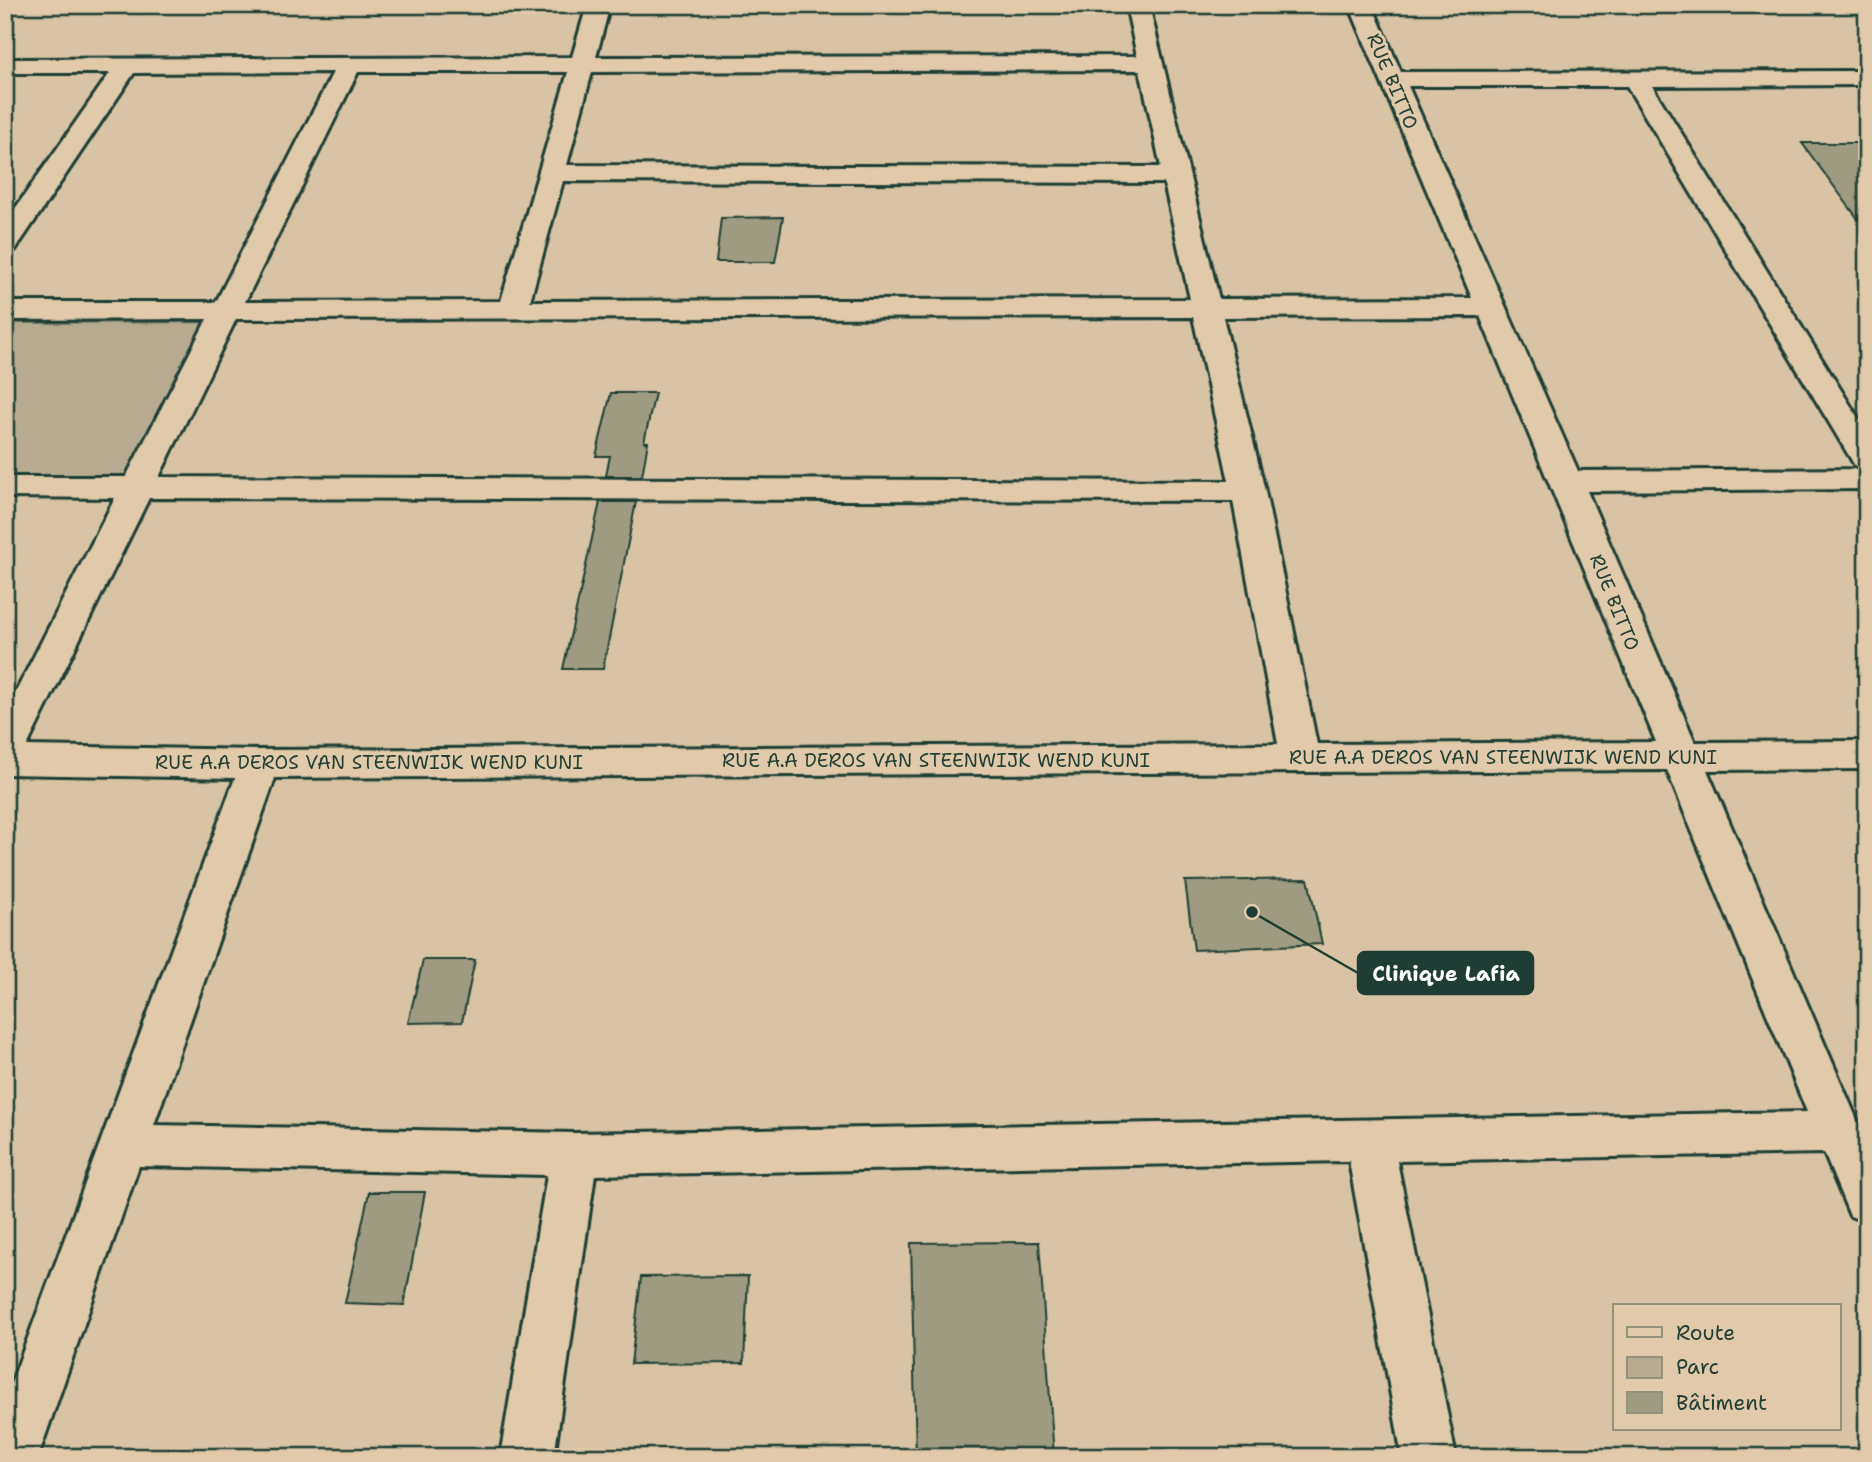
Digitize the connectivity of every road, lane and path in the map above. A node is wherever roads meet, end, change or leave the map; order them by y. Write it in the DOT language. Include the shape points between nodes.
graph roads {
  1 [pos="599,5"];
  2 [pos="1137,5"];
  3 [pos="1360,5"];
  4 [pos="1150,63"];
  5 [pos="349,65"];
  6 [pos="582,65"];
  7 [pos="5,66"];
  8 [pos="126,67"];
  9 [pos="1392,79"];
  10 [pos="1635,79"];
  11 [pos="1866,80"];
  12 [pos="550,173"];
  13 [pos="1175,175"];
  14 [pos="5,244"];
  15 [pos="1489,307"];
  16 [pos="1206,308"];
  17 [pos="513,309"];
  18 [pos="5,311"];
  19 [pos="226,311"];
  20 [pos="1867,459"];
  21 [pos="1867,479"];
  22 [pos="1566,481"];
  23 [pos="137,486"];
  24 [pos="5,487"];
  25 [pos="1248,491"];
  26 [pos="5,751"];
  27 [pos="1867,755"];
  28 [pos="1678,756"];
  29 [pos="1300,758"];
  30 [pos="5,760"];
  31 [pos="260,764"];
  32 [pos="1838,1132"];
  33 [pos="1369,1139"];
  34 [pos="125,1145"];
  35 [pos="574,1154"];
  36 [pos="1867,1200"];
  37 [pos="11,1457"];
  38 [pos="527,1457"];
  39 [pos="1429,1457"];
  1 -- 6 [label="street"];
  2 -- 4 [label="street"];
  3 -- 9 [label="street, RUE BITTO"];
  4 -- 6 [label="street"];
  4 -- 13 [label="street"];
  5 -- 6 [label="street"];
  5 -- 8 [label="street"];
  5 -- 19 [label="street"];
  6 -- 12 [label="street"];
  7 -- 8 [label="street"];
  8 -- 14 [label="street"];
  9 -- 10 [label="street"];
  9 -- 15 [label="street, RUE BITTO"];
  10 -- 11 [label="street"];
  10 -- 20 [label="street"];
  12 -- 13 [label="street"];
  12 -- 17 [label="street"];
  13 -- 16 [label="street"];
  15 -- 16 [label="street"];
  15 -- 22 [label="street, RUE BITTO"];
  16 -- 17 [label="street"];
  16 -- 25 [label="street"];
  17 -- 19 [label="street"];
  18 -- 19 [label="street"];
  19 -- 23 [label="street"];
  21 -- 22 [label="street"];
  22 -- 28 [label="street, RUE BITTO"];
  23 -- 24 [label="street"];
  23 -- 25 [label="street"];
  23 -- 26 [label="street"];
  25 -- 29 [label="street"];
  27 -- 28 [label="street, RUE A.A DEROS VAN STEENWIJK WEND KUNI"];
  28 -- 29 [label="street, RUE A.A DEROS VAN STEENWIJK WEND KUNI"];
  28 -- 32 [label="street, RUE BITTO"];
  29 -- 31 [label="street, RUE A.A DEROS VAN STEENWIJK WEND KUNI"];
  30 -- 31 [label="street, RUE A.A DEROS VAN STEENWIJK WEND KUNI"];
  31 -- 34 [label="street"];
  32 -- 33 [label="street"];
  32 -- 36 [label="street, RUE BITTO"];
  33 -- 35 [label="street"];
  33 -- 39 [label="street"];
  34 -- 35 [label="street"];
  34 -- 37 [label="street"];
  35 -- 38 [label="street"];
}
